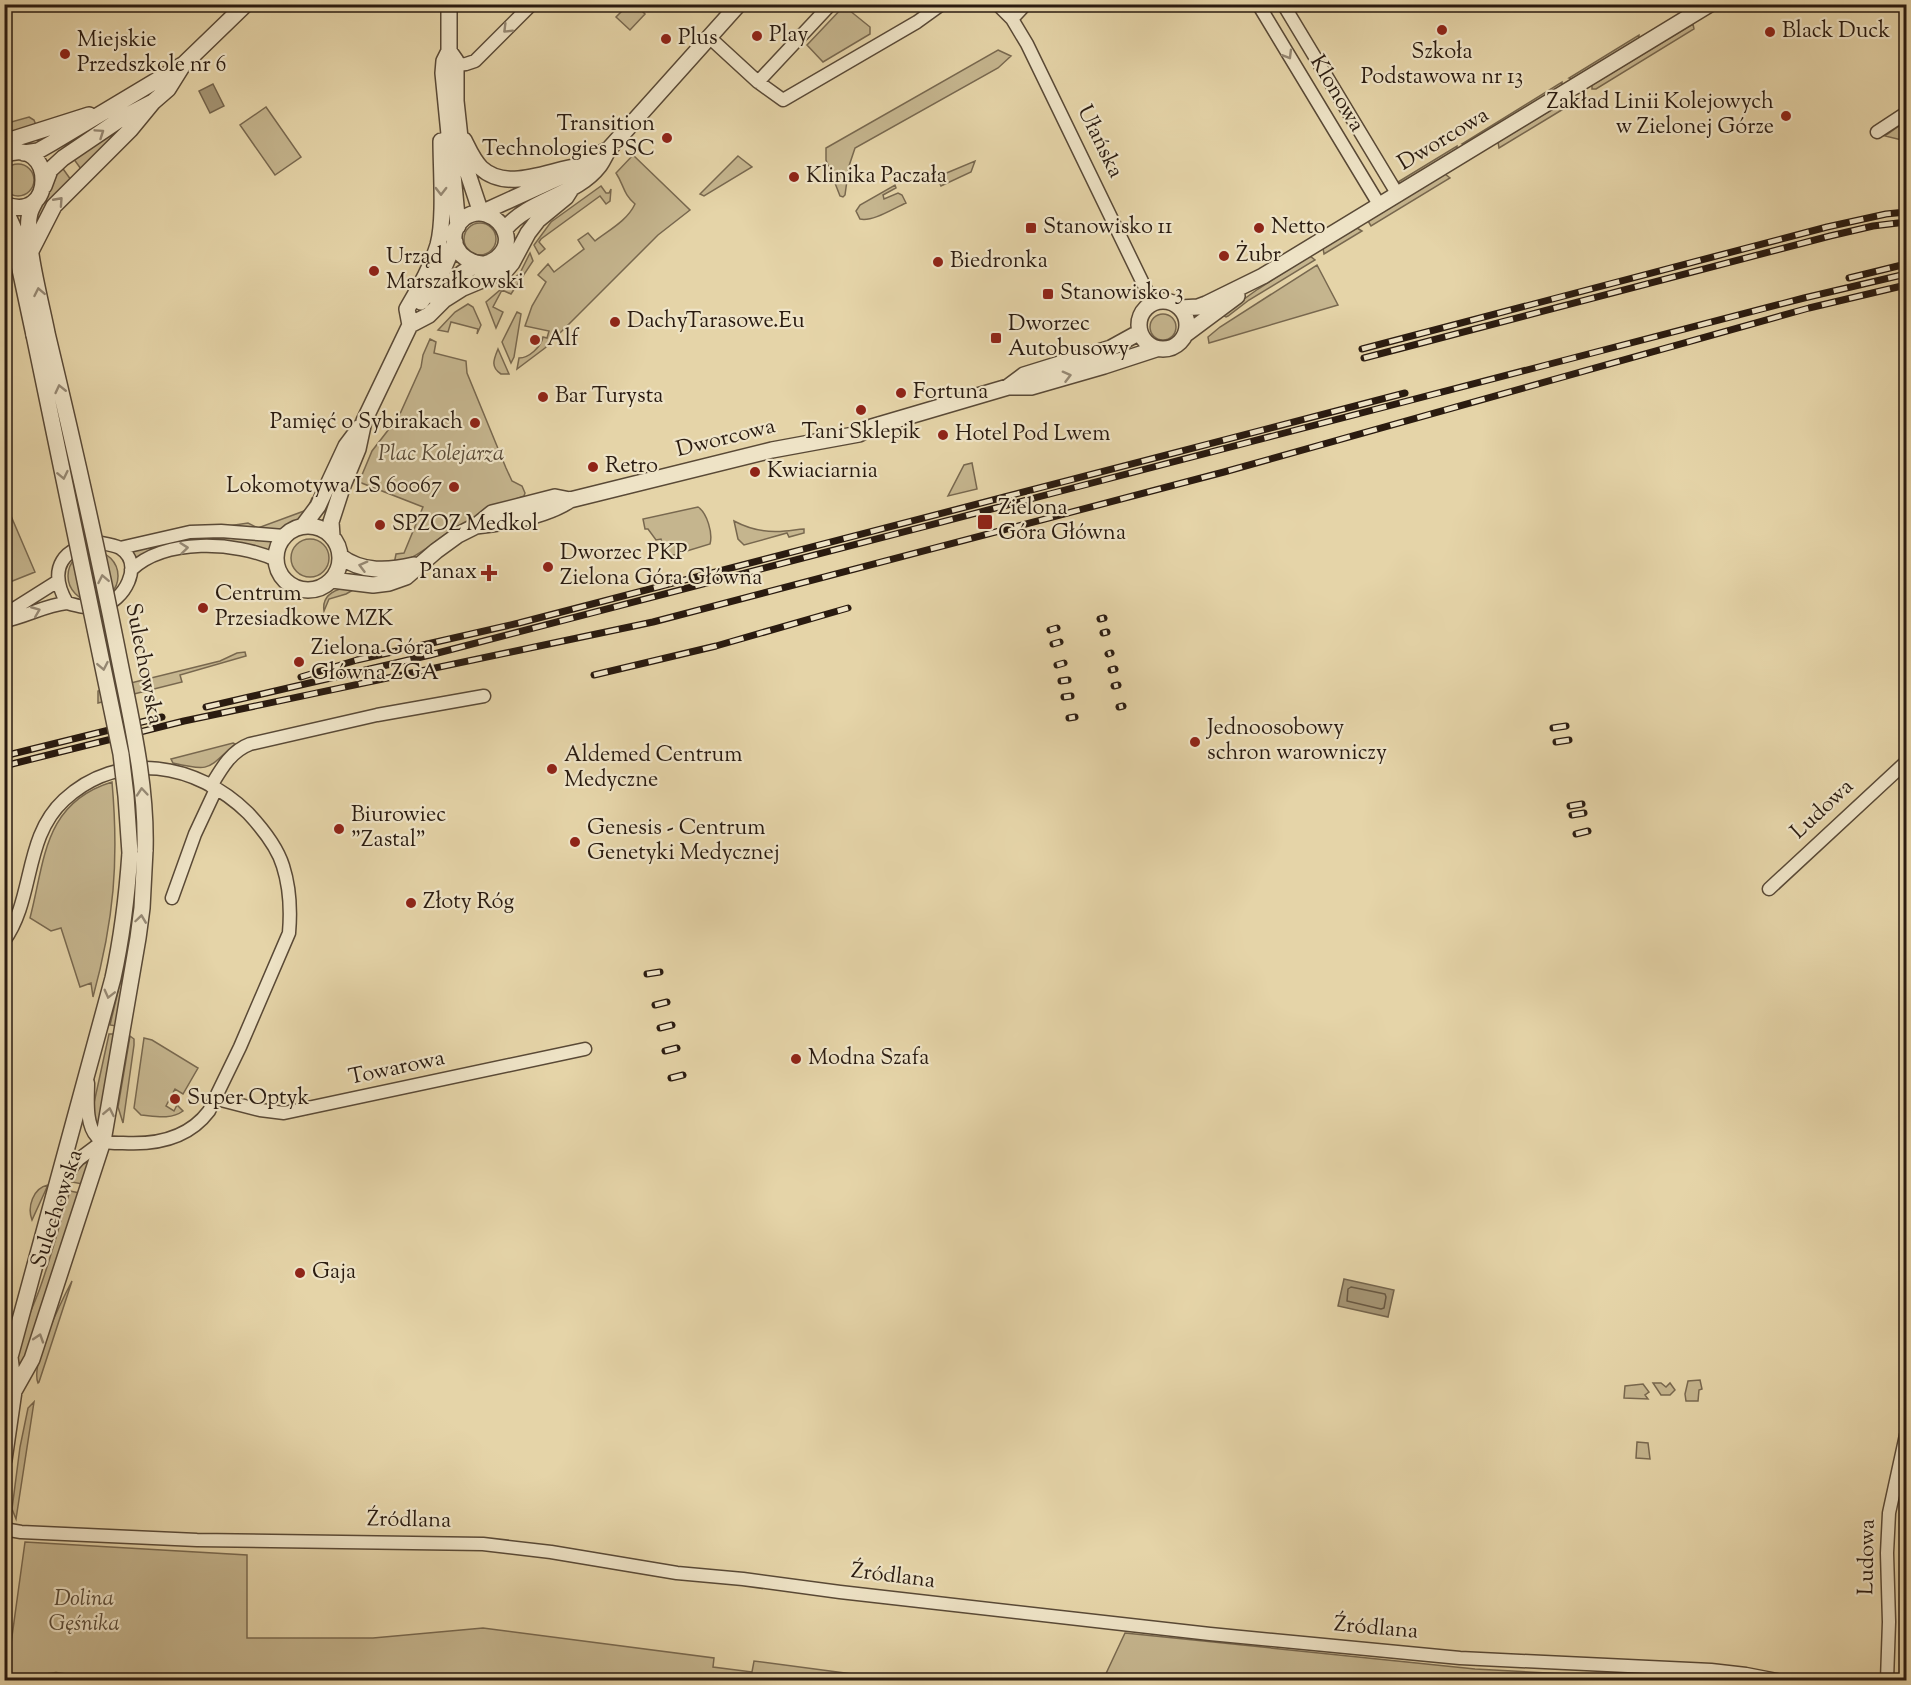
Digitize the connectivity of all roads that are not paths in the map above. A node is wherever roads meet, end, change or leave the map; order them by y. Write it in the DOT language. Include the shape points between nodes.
graph roads {
  1 [pos="246,4"];
  2 [pos="449,4"];
  3 [pos="532,4"];
  4 [pos="739,4"];
  5 [pos="831,4"];
  6 [pos="942,4"];
  7 [pos="997,4"];
  8 [pos="1026,4"];
  9 [pos="1258,4"];
  10 [pos="1283,4"];
  11 [pos="1710,4"];
  12 [pos="1012,19"];
  13 [pos="709,38"];
  14 [pos="452,58"];
  15 [pos="184,64"];
  16 [pos="758,82"];
  17 [pos="153,102"];
  18 [pos="104,112"];
  19 [pos="446,113"];
  20 [pos="1906,113"];
  21 [pos="1877,132"];
  22 [pos="459,133"];
  23 [pos="4,142"];
  24 [pos="609,149"];
  25 [pos="24,153"];
  26 [pos="4,155"];
  27 [pos="581,166"];
  28 [pos="44,186"];
  29 [pos="573,186"];
  30 [pos="1398,195"];
  31 [pos="36,200"];
  32 [pos="4,206"];
  33 [pos="1380,206"];
  34 [pos="481,213"];
  35 [pos="458,226"];
  36 [pos="505,229"];
  37 [pos="4,236"];
  38 [pos="455,242"];
  39 [pos="24,256"];
  40 [pos="482,264"];
  41 [pos="1263,276"];
  42 [pos="1153,304"];
  43 [pos="1179,308"];
  44 [pos="412,322"];
  45 [pos="1140,332"];
  46 [pos="41,334"];
  47 [pos="1186,334"];
  48 [pos="1156,349"];
  49 [pos="1008,387"];
  50 [pos="364,422"];
  51 [pos="303,526"];
  52 [pos="332,536"];
  53 [pos="284,537"];
  54 [pos="120,548"];
  55 [pos="340,556"];
  56 [pos="276,560"];
  57 [pos="420,564"];
  58 [pos="131,570"];
  59 [pos="332,580"];
  60 [pos="57,581"];
  61 [pos="67,603"];
  62 [pos="4,619"];
  63 [pos="484,696"];
  64 [pos="1906,762"];
  65 [pos="214,788"];
  66 [pos="1769,889"];
  67 [pos="172,898"];
  68 [pos="4,941"];
  69 [pos="585,1049"];
  70 [pos="89,1070"];
  71 [pos="217,1099"];
  72 [pos="103,1142"];
  73 [pos="57,1184"];
  74 [pos="15,1391"];
  75 [pos="1906,1436"];
  76 [pos="4,1460"];
  77 [pos="4,1529"];
  78 [pos="1776,1680"];
  79 [pos="1887,1680"];
  1 -- 15 [label="street"];
  2 -- 14 [label="street"];
  3 -- 14 [label="street, one-way" via="475,61 466,64"];
  4 -- 13 [label="street"];
  5 -- 16 [label="street"];
  6 -- 16 [label="street" via="783,100"];
  7 -- 12 [label="street, Ułańska"];
  8 -- 12 [label="street"];
  9 -- 33 [label="street, Klonowa, one-way"];
  10 -- 30 [label="street, Klonowa"];
  11 -- 30 [label="street, Dworcowa"];
  12 -- 42 [label="street, Ułańska"];
  13 -- 16 [label="street"];
  13 -- 24 [label="street"];
  14 -- 19 [label="street" via="444,61"];
  14 -- 22 [label="street"];
  15 -- 17 [label="street" via="168,89"];
  15 -- 18 [label="street"];
  28 -- 17 [label="street, Sulechowska, one-way" via="50,170 63,158"];
  39 -- 17 [label="street, one-way" via="54,206"];
  18 -- 23 [label="street" via="79,116"];
  18 -- 25 [label="street" via="38,151"];
  19 -- 35 [label="street"];
  19 -- 44 [label="street, one-way" via="441,120 439,243 407,309"];
  20 -- 21 [label="street"];
  22 -- 27 [label="street" via="476,162 492,175 517,180"];
  22 -- 34 [label="street" via="465,168"];
  24 -- 27 [label="street"];
  24 -- 29 [label="street" via="598,167"];
  25 -- 26 [label="street"];
  25 -- 28 [label="street" via="41,166"];
  27 -- 34 [label="street"];
  28 -- 31 [label="street, Sulechowska"];
  29 -- 36 [label="street" via="528,209"];
  29 -- 44 [label="street" via="538,220 506,270 458,291 429,315"];
  30 -- 33 [label="street, Dworcowa"];
  31 -- 32 [label="street" via="17,207"];
  31 -- 39 [label="street, Sulechowska"];
  32 -- 39 [label="street, Sulechowska"];
  33 -- 41 [label="street, Dworcowa"];
  34 -- 35 [label="street" via="467,216"];
  34 -- 36 [label="street" via="496,219"];
  35 -- 38 [label="street"];
  36 -- 40 [label="street" via="502,253"];
  37 -- 39 [label="street"];
  38 -- 40 [label="street" via="467,261"];
  38 -- 44 [label="street"];
  39 -- 46 [label="street, Sulechowska"];
  40 -- 44 [label="street" via="453,280"];
  41 -- 43 [label="street, Dworcowa" via="1206,304"];
  41 -- 47 [label="street, Dworcowa"];
  42 -- 43 [label="street" via="1164,301"];
  42 -- 45 [label="street" via="1142,315"];
  43 -- 47 [label="street" via="1187,320"];
  44 -- 50 [label="street"];
  45 -- 48 [label="street"];
  45 -- 49 [label="street, Dworcowa" via="1111,348 1024,375"];
  46 -- 70 [label="street, Sulechowska, one-way, bridge" via="120,754 130,853 121,940"];
  72 -- 46 [label="street, Sulechowska, one-way, bridge" via="142,908 146,850 143,792 93,528"];
  47 -- 48 [label="street" via="1172,348"];
  49 -- 48 [label="street, Dworcowa, one-way" via="1031,387"];
  49 -- 57 [label="street, Dworcowa" via="859,434 772,450 570,500 555,497 492,513"];
  50 -- 51 [label="street" via="346,446 318,506"];
  50 -- 52 [label="street" via="331,522"];
  51 -- 52 [label="street" via="319,527"];
  51 -- 53 [label="street"];
  52 -- 55 [label="street"];
  53 -- 54 [label="street" via="190,532"];
  53 -- 56 [label="street"];
  54 -- 58 [label="street"];
  54 -- 60 [label="street" via="101,543 76,548 66,555"];
  57 -- 55 [label="street, Dworcowa, one-way" via="377,570"];
  55 -- 59 [label="street"];
  58 -- 56 [label="street, one-way" via="160,552 201,547 243,549"];
  56 -- 59 [label="street" via="282,578 297,588 318,588"];
  57 -- 59 [label="street, Dworcowa" via="406,577 389,583"];
  58 -- 61 [label="street" via="127,586 112,602 93,608"];
  60 -- 61 [label="street"];
  60 -- 62 [label="street"];
  62 -- 61 [label="street, one-way"];
  63 -- 65 [label="street" via="250,744 230,758"];
  64 -- 66 [label="street, Ludowa"];
  65 -- 67 [label="street"];
  65 -- 68 [label="street, Sulechowska" via="179,773 145,767 116,771 83,785 54,811 41,830 21,908"];
  65 -- 71 [label="street, Sulechowska" via="235,801 269,838 283,863 291,914 289,933"];
  69 -- 71 [label="street, Towarowa" via="284,1113"];
  70 -- 72 [label="street, Sulechowska" via="91,1124"];
  70 -- 73 [label="street, Sulechowska"];
  71 -- 72 [label="street, Sulechowska" via="203,1119 176,1137 140,1144"];
  72 -- 73 [label="street, Sulechowska" via="79,1159"];
  74 -- 72 [label="street, Sulechowska, one-way" via="32,1359"];
  73 -- 74 [label="street, Sulechowska" via="10,1357"];
  74 -- 76 [label="street, Sulechowska"];
  75 -- 79 [label="street, Ludowa" via="1889,1513"];
  77 -- 78 [label="street, Źródlana" via="184,1540 483,1544 552,1551 677,1573 1137,1626 1424,1655 1711,1670"];
}
